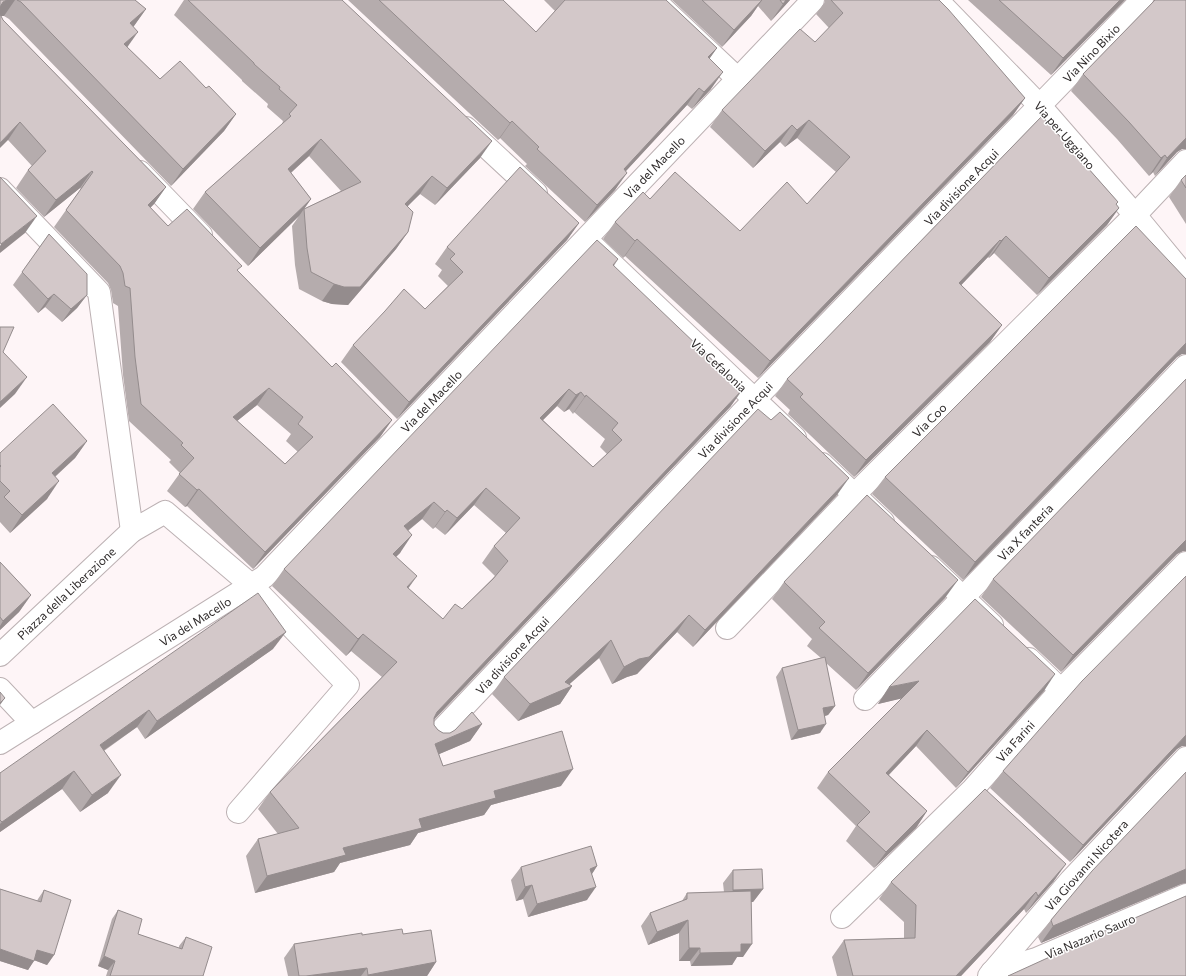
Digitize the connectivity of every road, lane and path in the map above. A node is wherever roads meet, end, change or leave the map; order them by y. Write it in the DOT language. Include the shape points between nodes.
graph roads {
  1 [pos="654,0"];
  2 [pos="813,0"];
  3 [pos="937,0"];
  4 [pos="1142,0"];
  5 [pos="738,79"];
  6 [pos="1040,106"];
  7 [pos="452,114"];
  8 [pos="127,158"];
  9 [pos="1186,161"];
  10 [pos="0,189"];
  11 [pos="550,206"];
  12 [pos="1135,215"];
  13 [pos="580,234"];
  14 [pos="215,249"];
  15 [pos="1186,277"];
  16 [pos="1186,366"];
  17 [pos="755,399"];
  18 [pos="854,495"];
  19 [pos="132,531"];
  20 [pos="900,538"];
  21 [pos="917,554"];
  22 [pos="1186,563"];
  23 [pos="251,585"];
  24 [pos="963,597"];
  25 [pos="727,628"];
  26 [pos="0,655"];
  27 [pos="0,689"];
  28 [pos="1061,690"];
  29 [pos="865,699"];
  30 [pos="32,723"];
  31 [pos="434,738"];
  32 [pos="0,744"];
  33 [pos="1186,758"];
  34 [pos="973,789"];
  35 [pos="990,805"];
  36 [pos="238,812"];
  37 [pos="1186,895"];
  38 [pos="842,917"];
  39 [pos="991,974"];
  1 -- 5 [label="street"];
  2 -- 5 [label="street, Via del Macello"];
  3 -- 6 [label="street, Via per Uggiano"];
  4 -- 6 [label="street, Via Nino Bixio"];
  5 -- 13 [label="street, Via del Macello"];
  6 -- 12 [label="street, Via per Uggiano"];
  6 -- 17 [label="street, Via divisione Acqui"];
  7 -- 11 [label="street"];
  8 -- 14 [label="street"];
  9 -- 12 [label="street, Via Coo"];
  10 -- 19 [label="street" via="99,292"];
  12 -- 15 [label="street, Via per Uggiano"];
  12 -- 18 [label="street, Via Coo"];
  13 -- 17 [label="street, Via Cefalonia"];
  13 -- 23 [label="street, Via del Macello" via="391,431 264,577"];
  16 -- 24 [label="street, Via X fanteria"];
  17 -- 18 [label="street, Via Cefalonia"];
  17 -- 31 [label="street, Via divisione Acqui"];
  18 -- 20 [label="street, Via Cefalonia"];
  18 -- 25 [label="street, Via Coo"];
  19 -- 23 [label="street, Piazza della Liberazione" via="166,512"];
  19 -- 26 [label="street, Piazza della Liberazione"];
  21 -- 24 [label="street"];
  22 -- 28 [label="street, Via Farini"];
  23 -- 30 [label="street, Via del Macello"];
  23 -- 36 [label="street" via="348,685"];
  24 -- 28 [label="street"];
  24 -- 29 [label="street, Via X fanteria"];
  27 -- 30 [label="street"];
  28 -- 34 [label="street, Via Farini"];
  30 -- 32 [label="street, Via del Macello"];
  33 -- 39 [label="street, Via Giovanni Nicotera" via="1065,874"];
  34 -- 35 [label="street"];
  34 -- 38 [label="street, Via Farini"];
  37 -- 39 [label="street, Via Nazario Sauro" via="1036,959"];
}
